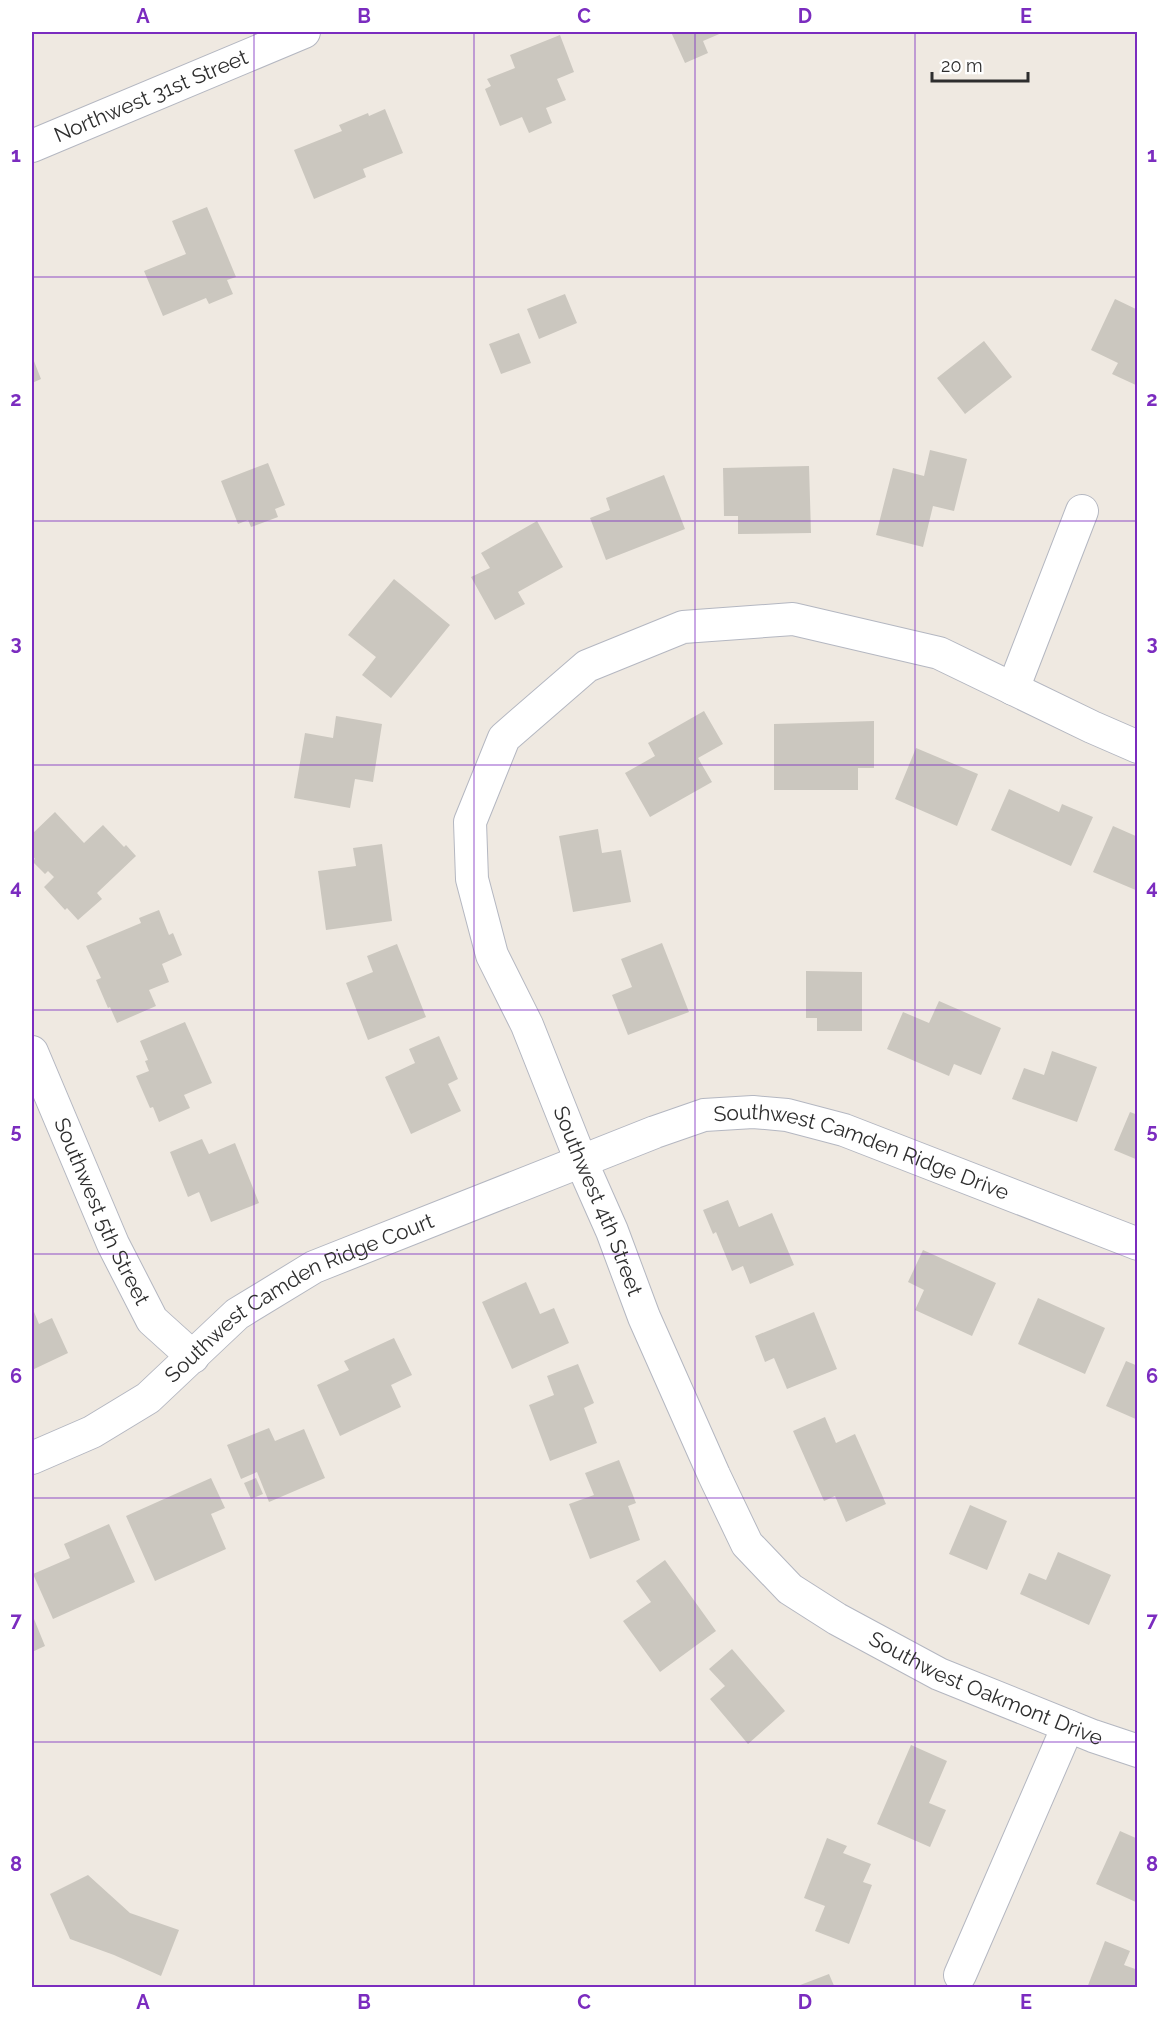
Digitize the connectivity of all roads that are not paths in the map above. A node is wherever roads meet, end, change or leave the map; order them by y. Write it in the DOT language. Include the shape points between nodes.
graph roads {
  1 [pos="304,32"];
  2 [pos="32,146"];
  3 [pos="1082,511"];
  4 [pos="1013,689"];
  5 [pos="1137,747"];
  6 [pos="32,1052"];
  7 [pos="581,1161"];
  8 [pos="1137,1244"];
  9 [pos="192,1357"];
  10 [pos="32,1458"];
  11 [pos="837,1619"];
  12 [pos="1068,1726"];
  13 [pos="1137,1751"];
  14 [pos="960,1975"];
  1 -- 2 [label="street, Northwest 31st Street"];
  3 -- 4 [label="street"];
  4 -- 5 [label="street"];
  4 -- 7 [label="street, Southwest 4th Street" via="939,653 793,619 683,627 587,666 504,738 470,822 472,879 492,955 527,1025"];
  6 -- 9 [label="street, Southwest 5th Street" via="113,1244 152,1320"];
  7 -- 8 [label="street, Southwest Camden Ridge Drive" via="704,1115 786,1115 844,1130"];
  7 -- 9 [label="street, Southwest Camden Ridge Court" via="314,1267 237,1314"];
  7 -- 11 [label="street, Southwest 4th Street" via="644,1317 747,1544 790,1589"];
  9 -- 10 [label="street, Southwest Camden Ridge Court" via="148,1398 93,1432"];
  11 -- 12 [label="street, Southwest Oakmont Drive" via="939,1674"];
  12 -- 13 [label="street, Southwest Oakmont Drive"];
  12 -- 14 [label="street"];
}
